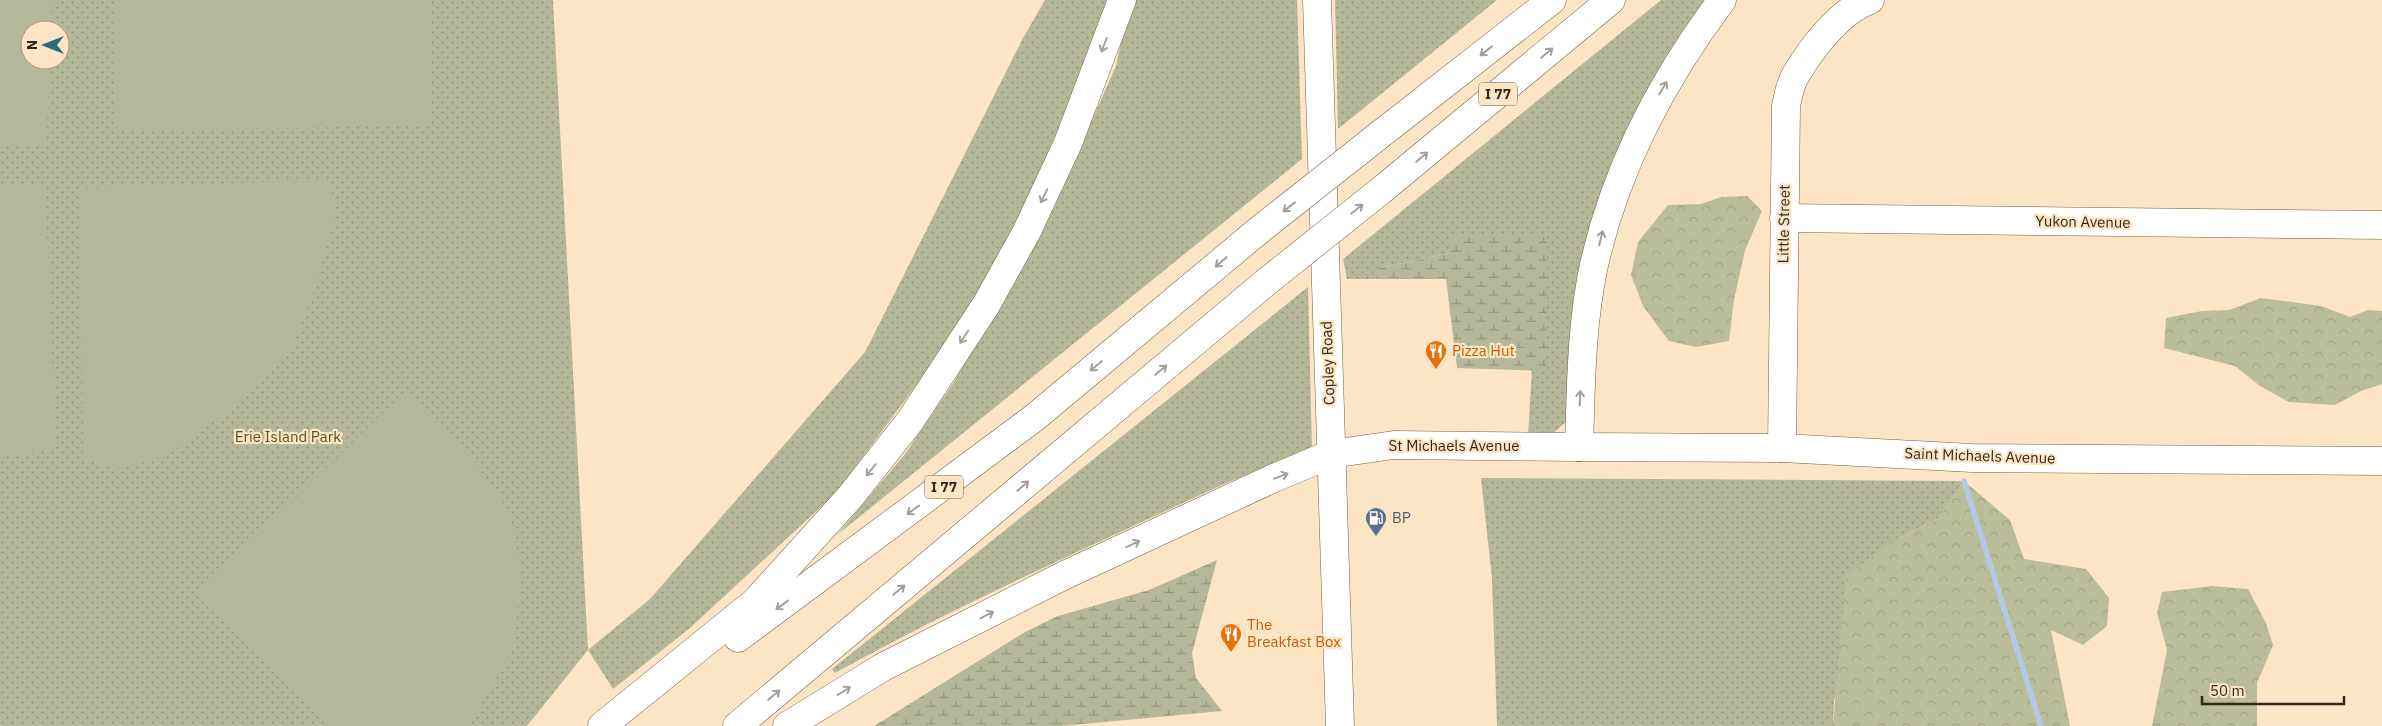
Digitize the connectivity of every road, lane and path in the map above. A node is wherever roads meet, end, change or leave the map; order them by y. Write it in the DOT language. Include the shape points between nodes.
graph roads {
  1 [pos="1122,0"];
  2 [pos="1317,0"];
  3 [pos="1552,0"];
  4 [pos="1611,0"];
  5 [pos="1722,0"];
  6 [pos="1870,0"];
  7 [pos="1784,218"];
  8 [pos="2382,225"];
  9 [pos="1579,447"];
  10 [pos="1782,448"];
  11 [pos="1331,454"];
  12 [pos="2382,461"];
  13 [pos="602,726"];
  14 [pos="617,726"];
  15 [pos="737,726"];
  16 [pos="787,726"];
  17 [pos="1340,726"];
  1 -- 13 [label="main road, one-way" via="1068,143 1027,231 986,305 910,422 850,497 755,602"];
  2 -- 11 [label="main road, Copley Road"];
  3 -- 14 [label="main road, I 77, one-way, bridge" via="1258,231 1034,418"];
  15 -- 4 [label="main road, I 77, one-way, bridge" via="1265,283"];
  9 -- 5 [label="main road, one-way" via="1585,326 1594,267 1607,215 1653,104 1698,31"];
  6 -- 7 [label="main road, Little Street" via="1827,32 1802,62 1789,91"];
  7 -- 8 [label="main road, Yukon Avenue"];
  7 -- 10 [label="main road, Little Street"];
  9 -- 10 [label="main road, Saint Michaels Avenue"];
  9 -- 11 [label="main road, St Michaels Avenue" via="1394,444"];
  10 -- 12 [label="main road, Saint Michaels Avenue" via="1972,458"];
  16 -- 11 [label="main road, St Michaels Avenue, one-way" via="883,667 1065,575"];
  11 -- 17 [label="main road, Copley Road"];
}
